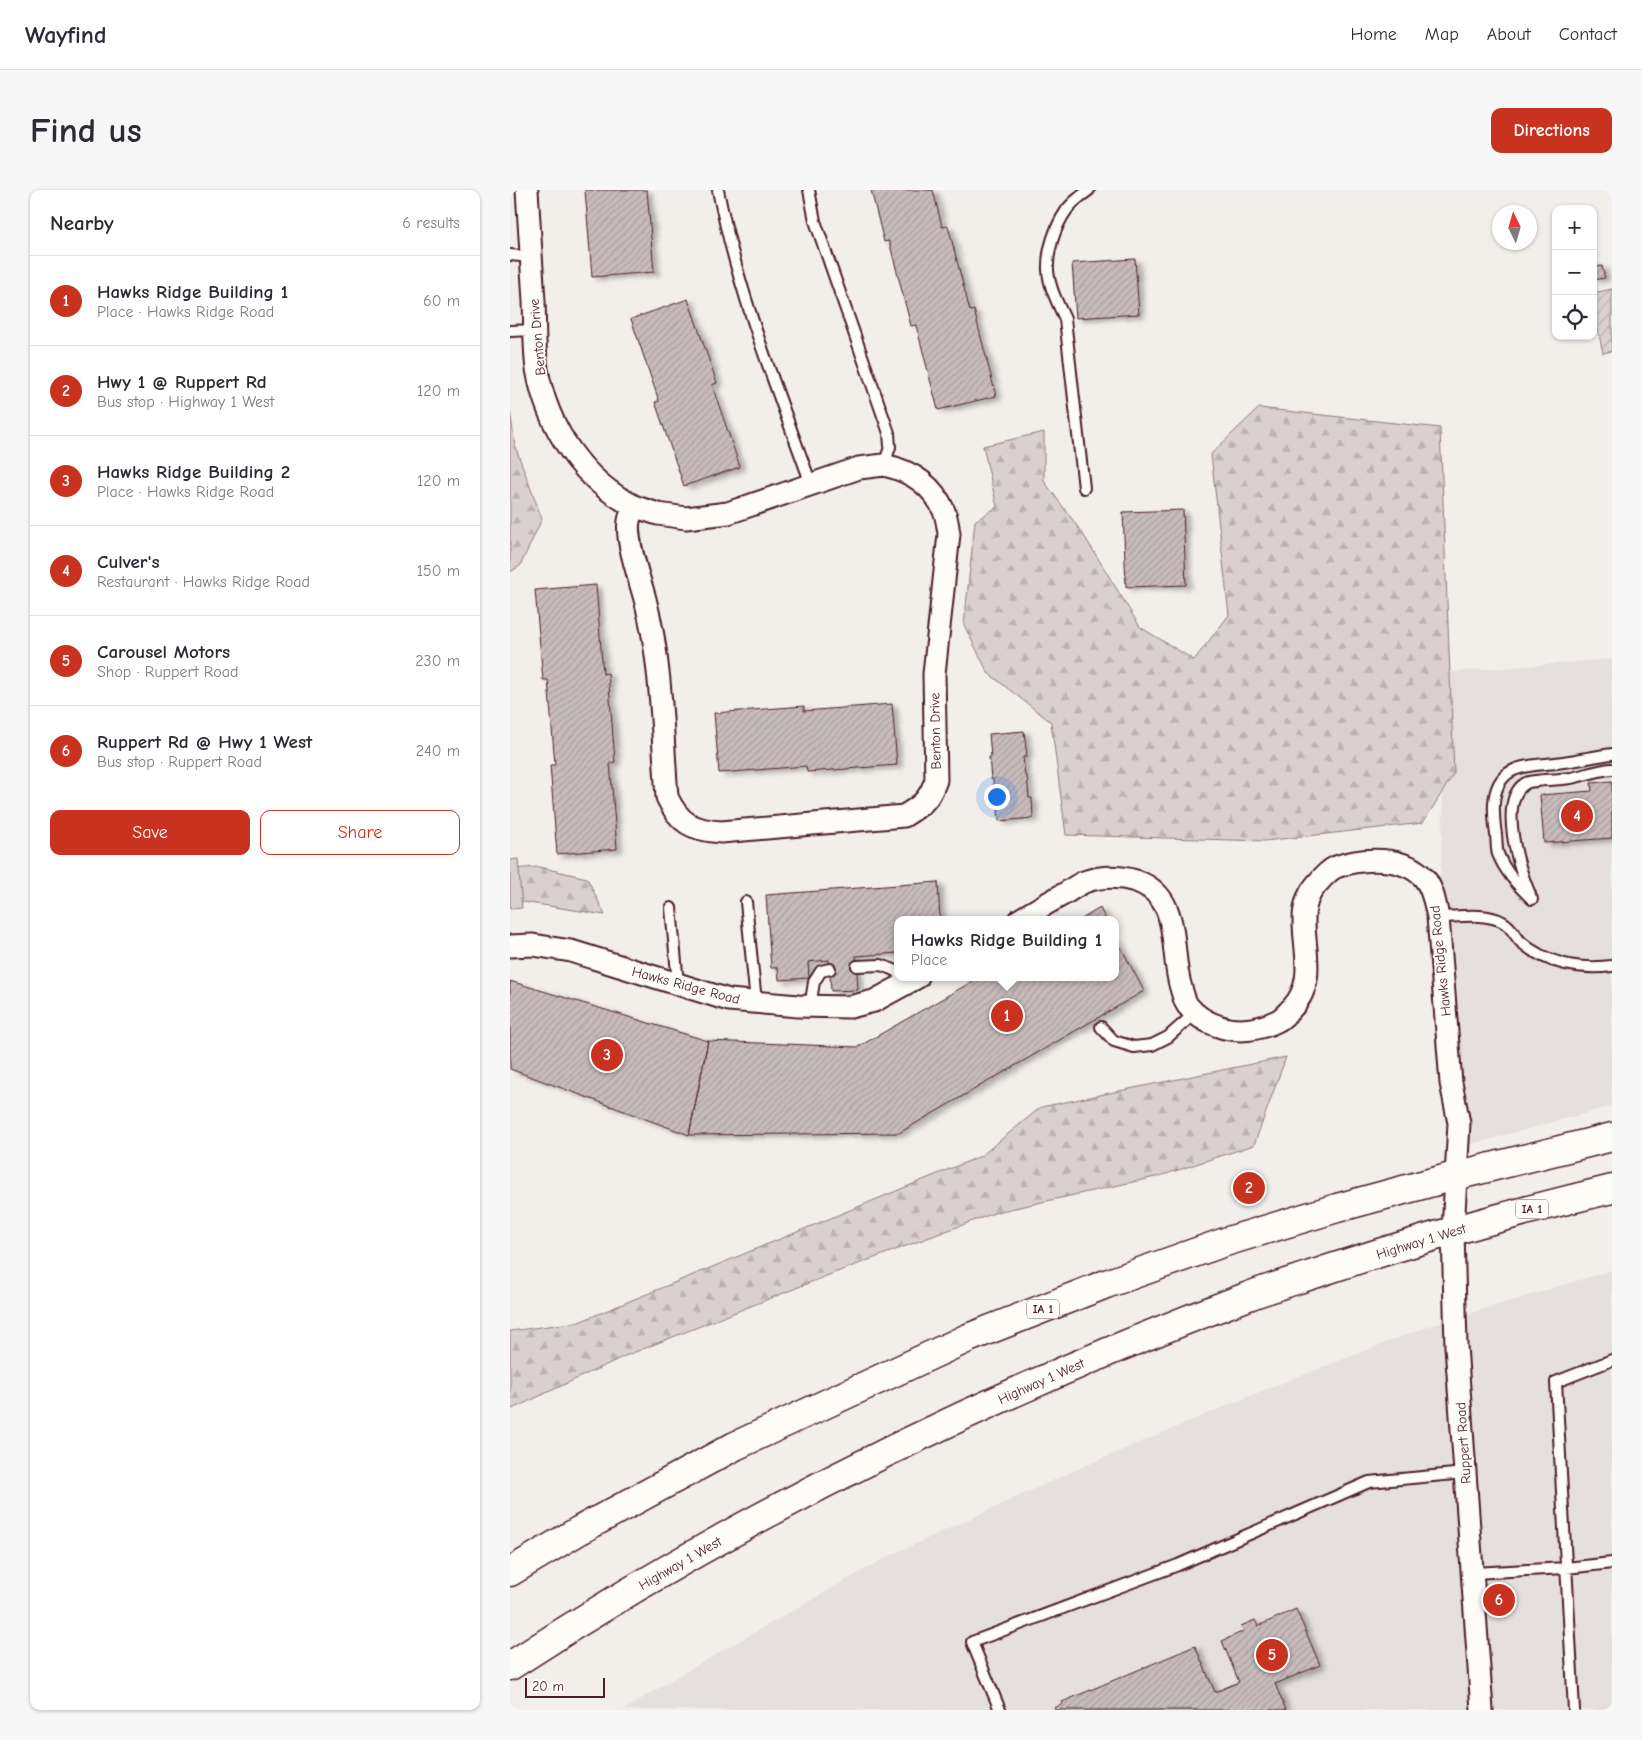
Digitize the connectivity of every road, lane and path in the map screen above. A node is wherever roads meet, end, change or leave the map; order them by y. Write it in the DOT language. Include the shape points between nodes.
graph roads {
  1 [pos="528,190"];
  2 [pos="718,190"];
  3 [pos="809,190"];
  4 [pos="1090,190"];
  5 [pos="510,255"];
  6 [pos="531,257"];
  7 [pos="535,330"];
  8 [pos="510,331"];
  9 [pos="884,465"];
  10 [pos="811,484"];
  11 [pos="1084,488"];
  12 [pos="636,507"];
  13 [pos="1612,754"];
  14 [pos="1612,769"];
  15 [pos="746,902"];
  16 [pos="671,908"];
  17 [pos="1026,916"];
  18 [pos="1438,917"];
  19 [pos="510,946"];
  20 [pos="857,966"];
  21 [pos="1612,966"];
  22 [pos="830,969"];
  23 [pos="894,970"];
  24 [pos="902,981"];
  25 [pos="678,984"];
  26 [pos="756,1002"];
  27 [pos="810,1007"];
  28 [pos="1195,1013"];
  29 [pos="1101,1027"];
  30 [pos="1612,1137"];
  31 [pos="1455,1176"];
  32 [pos="1612,1188"];
  33 [pos="1452,1230"];
  34 [pos="1612,1360"];
  35 [pos="1465,1472"];
  36 [pos="1612,1563"];
  37 [pos="1566,1568"];
  38 [pos="510,1572"];
  39 [pos="1474,1573"];
  40 [pos="510,1666"];
  41 [pos="1000,1710"];
  42 [pos="1482,1710"];
  43 [pos="1574,1710"];
  1 -- 6 [label="street, Benton Drive"];
  2 -- 10 [label="lane" via="726,233 753,326"];
  3 -- 9 [label="lane" via="815,221 889,434 890,447"];
  4 -- 11 [label="lane" via="1066,210 1054,234 1048,271 1064,319"];
  5 -- 6 [label="lane"];
  6 -- 7 [label="street, Benton Drive"];
  7 -- 8 [label="lane"];
  7 -- 12 [label="street, Benton Drive" via="542,391 558,432 578,462 604,487"];
  9 -- 10 [label="street, Benton Drive" via="859,468"];
  9 -- 12 [label="street, Benton Drive" via="918,478 933,492 944,512 949,534 934,674 936,780 931,794 904,816 721,832 702,831 685,823 674,811 667,797 657,664 647,604 630,536 630,518"];
  10 -- 12 [label="street, Benton Drive" via="728,514 700,518 658,514"];
  13 -- 14 [label="lane" via="1531,765 1512,771 1502,780 1493,805 1498,854 1517,885 1532,899 1515,852 1512,800 1516,791 1527,782"];
  15 -- 26 [label="lane"];
  16 -- 25 [label="lane"];
  17 -- 28 [label="street, Hawks Ridge Road" via="1084,883 1106,877 1126,878 1147,885 1162,898 1166,907 1175,943 1177,976 1187,1004"];
  18 -- 21 [label="lane" via="1481,916 1502,922 1520,941 1540,955 1592,969"];
  18 -- 28 [label="street, Hawks Ridge Road" via="1434,896 1425,878 1408,865 1359,861 1334,868 1306,900 1307,982 1299,1000 1279,1020 1256,1028 1231,1030 1205,1022"];
  18 -- 31 [label="street, Hawks Ridge Road" via="1451,1083 1460,1123"];
  19 -- 25 [label="street, Hawks Ridge Road" via="571,952"];
  20 -- 23 [label="lane" via="881,965"];
  22 -- 27 [label="lane" via="821,971 814,982"];
  24 -- 27 [label="street, Hawks Ridge Road" via="874,1001 850,1007"];
  25 -- 26 [label="street, Hawks Ridge Road" via="729,1000"];
  26 -- 27 [label="street, Hawks Ridge Road"];
  28 -- 29 [label="lane" via="1168,1037 1152,1045 1134,1047 1114,1041"];
  30 -- 31 [label="main road, IA 1"];
  31 -- 33 [label="street, Ruppert Road"];
  31 -- 38 [label="main road, IA 1" via="1225,1242 968,1338 735,1446"];
  32 -- 33 [label="main road, Highway 1 West / IA 1"];
  33 -- 35 [label="street, Ruppert Road"];
  33 -- 40 [label="main road, Highway 1 West / IA 1" via="1248,1296 1036,1382 868,1462 697,1552"];
  34 -- 37 [label="lane" via="1556,1382"];
  35 -- 39 [label="street, Ruppert Road"];
  35 -- 41 [label="lane" via="1369,1482 1178,1565 972,1642"];
  36 -- 37 [label="lane"];
  37 -- 39 [label="lane"];
  37 -- 43 [label="lane"];
  39 -- 42 [label="street, Ruppert Road"];
}
